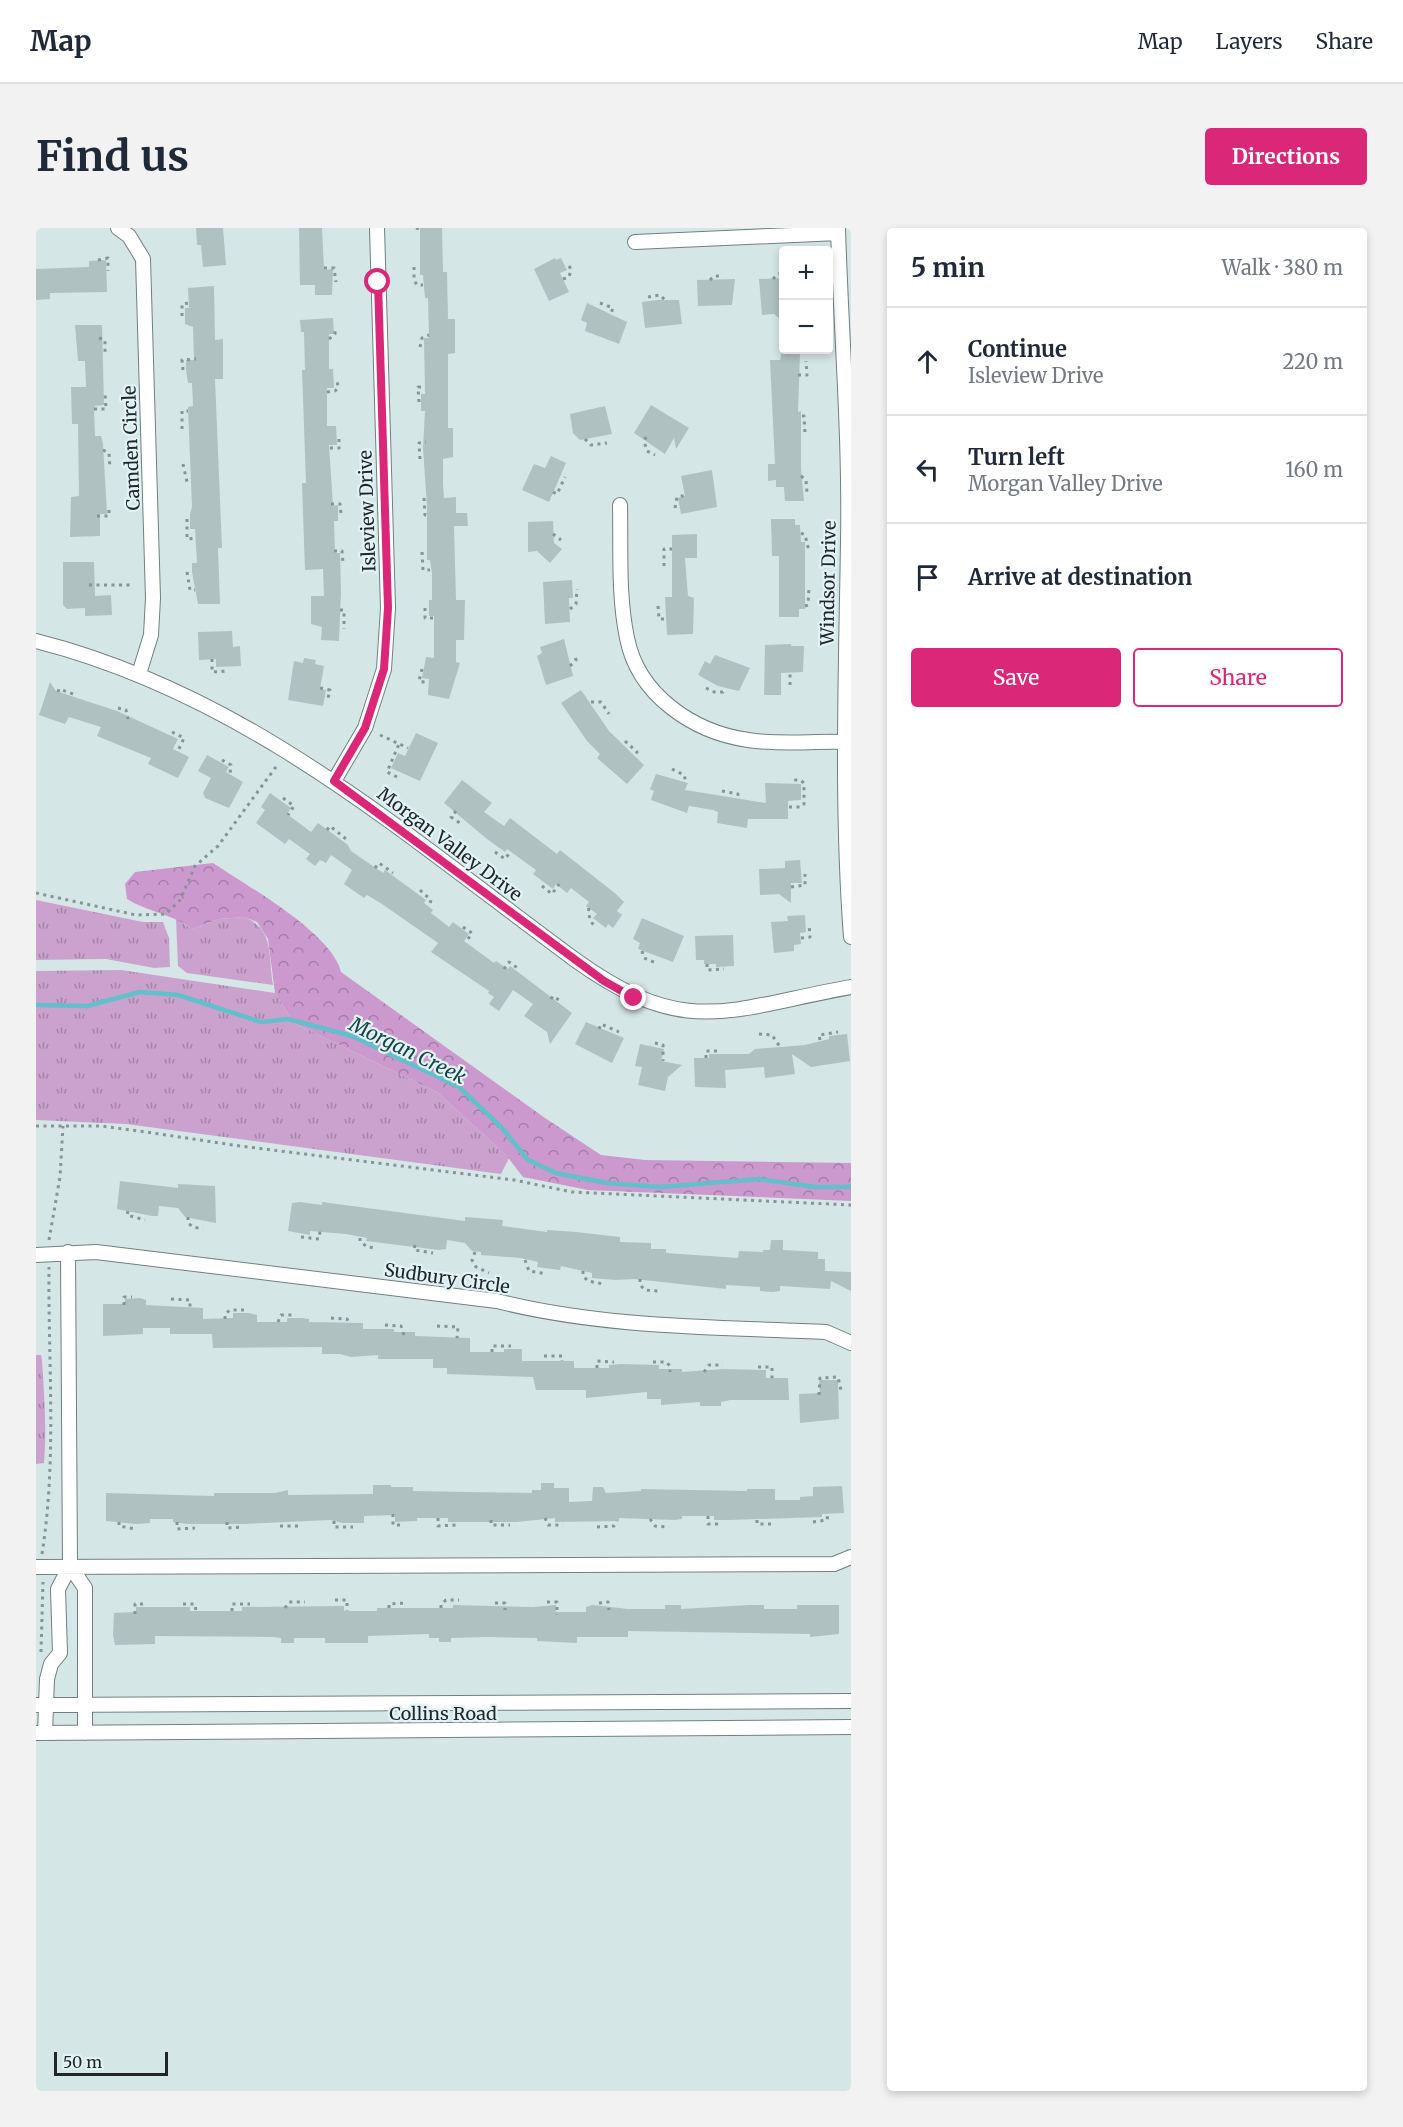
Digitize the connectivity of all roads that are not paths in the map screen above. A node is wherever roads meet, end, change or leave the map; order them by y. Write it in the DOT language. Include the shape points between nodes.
graph roads {
  1 [pos="118,228"];
  2 [pos="378,228"];
  3 [pos="838,230"];
  4 [pos="635,242"];
  5 [pos="620,505"];
  6 [pos="36,641"];
  7 [pos="139,674"];
  8 [pos="844,742"];
  9 [pos="334,781"];
  10 [pos="851,937"];
  11 [pos="851,987"];
  12 [pos="68,1252"];
  13 [pos="36,1255"];
  14 [pos="851,1343"];
  15 [pos="851,1557"];
  16 [pos="39,1560"];
  17 [pos="70,1566"];
  18 [pos="851,1701"];
  19 [pos="85,1704"];
  20 [pos="41,1705"];
  21 [pos="851,1727"];
  22 [pos="41,1733"];
  23 [pos="85,1733"];
  1 -- 7 [label="street, Camden Circle" via="129,236 143,259 153,598 151,635"];
  2 -- 9 [label="street, Isleview Drive" via="388,608 384,669 365,728"];
  3 -- 4 [label="street"];
  3 -- 8 [label="street, Windsor Drive" via="848,539"];
  5 -- 8 [label="street" via="622,603 627,640 642,677 671,709 711,731 749,741"];
  6 -- 7 [label="street, Morgan Valley Drive"];
  7 -- 9 [label="street, Morgan Valley Drive" via="242,724"];
  8 -- 10 [label="street, Windsor Drive" via="845,861"];
  9 -- 11 [label="street, Morgan Valley Drive" via="586,968 633,997 690,1013 719,1013 750,1010"];
  12 -- 13 [label="street, Sudbury Circle"];
  12 -- 14 [label="street, Sudbury Circle" via="96,1252 486,1299 592,1320 826,1332"];
  12 -- 17 [label="street"];
  15 -- 17 [label="street" via="834,1564"];
  16 -- 17 [label="street"];
  17 -- 19 [label="street" via="85,1588"];
  17 -- 20 [label="street" via="58,1589 60,1653 49,1671"];
  18 -- 19 [label="street, Collins Road"];
  19 -- 20 [label="street, Collins Road"];
  19 -- 23 [label="street"];
  20 -- 22 [label="street"];
  21 -- 23 [label="street, Collins Road"];
  22 -- 23 [label="street, Collins Road"];
}
